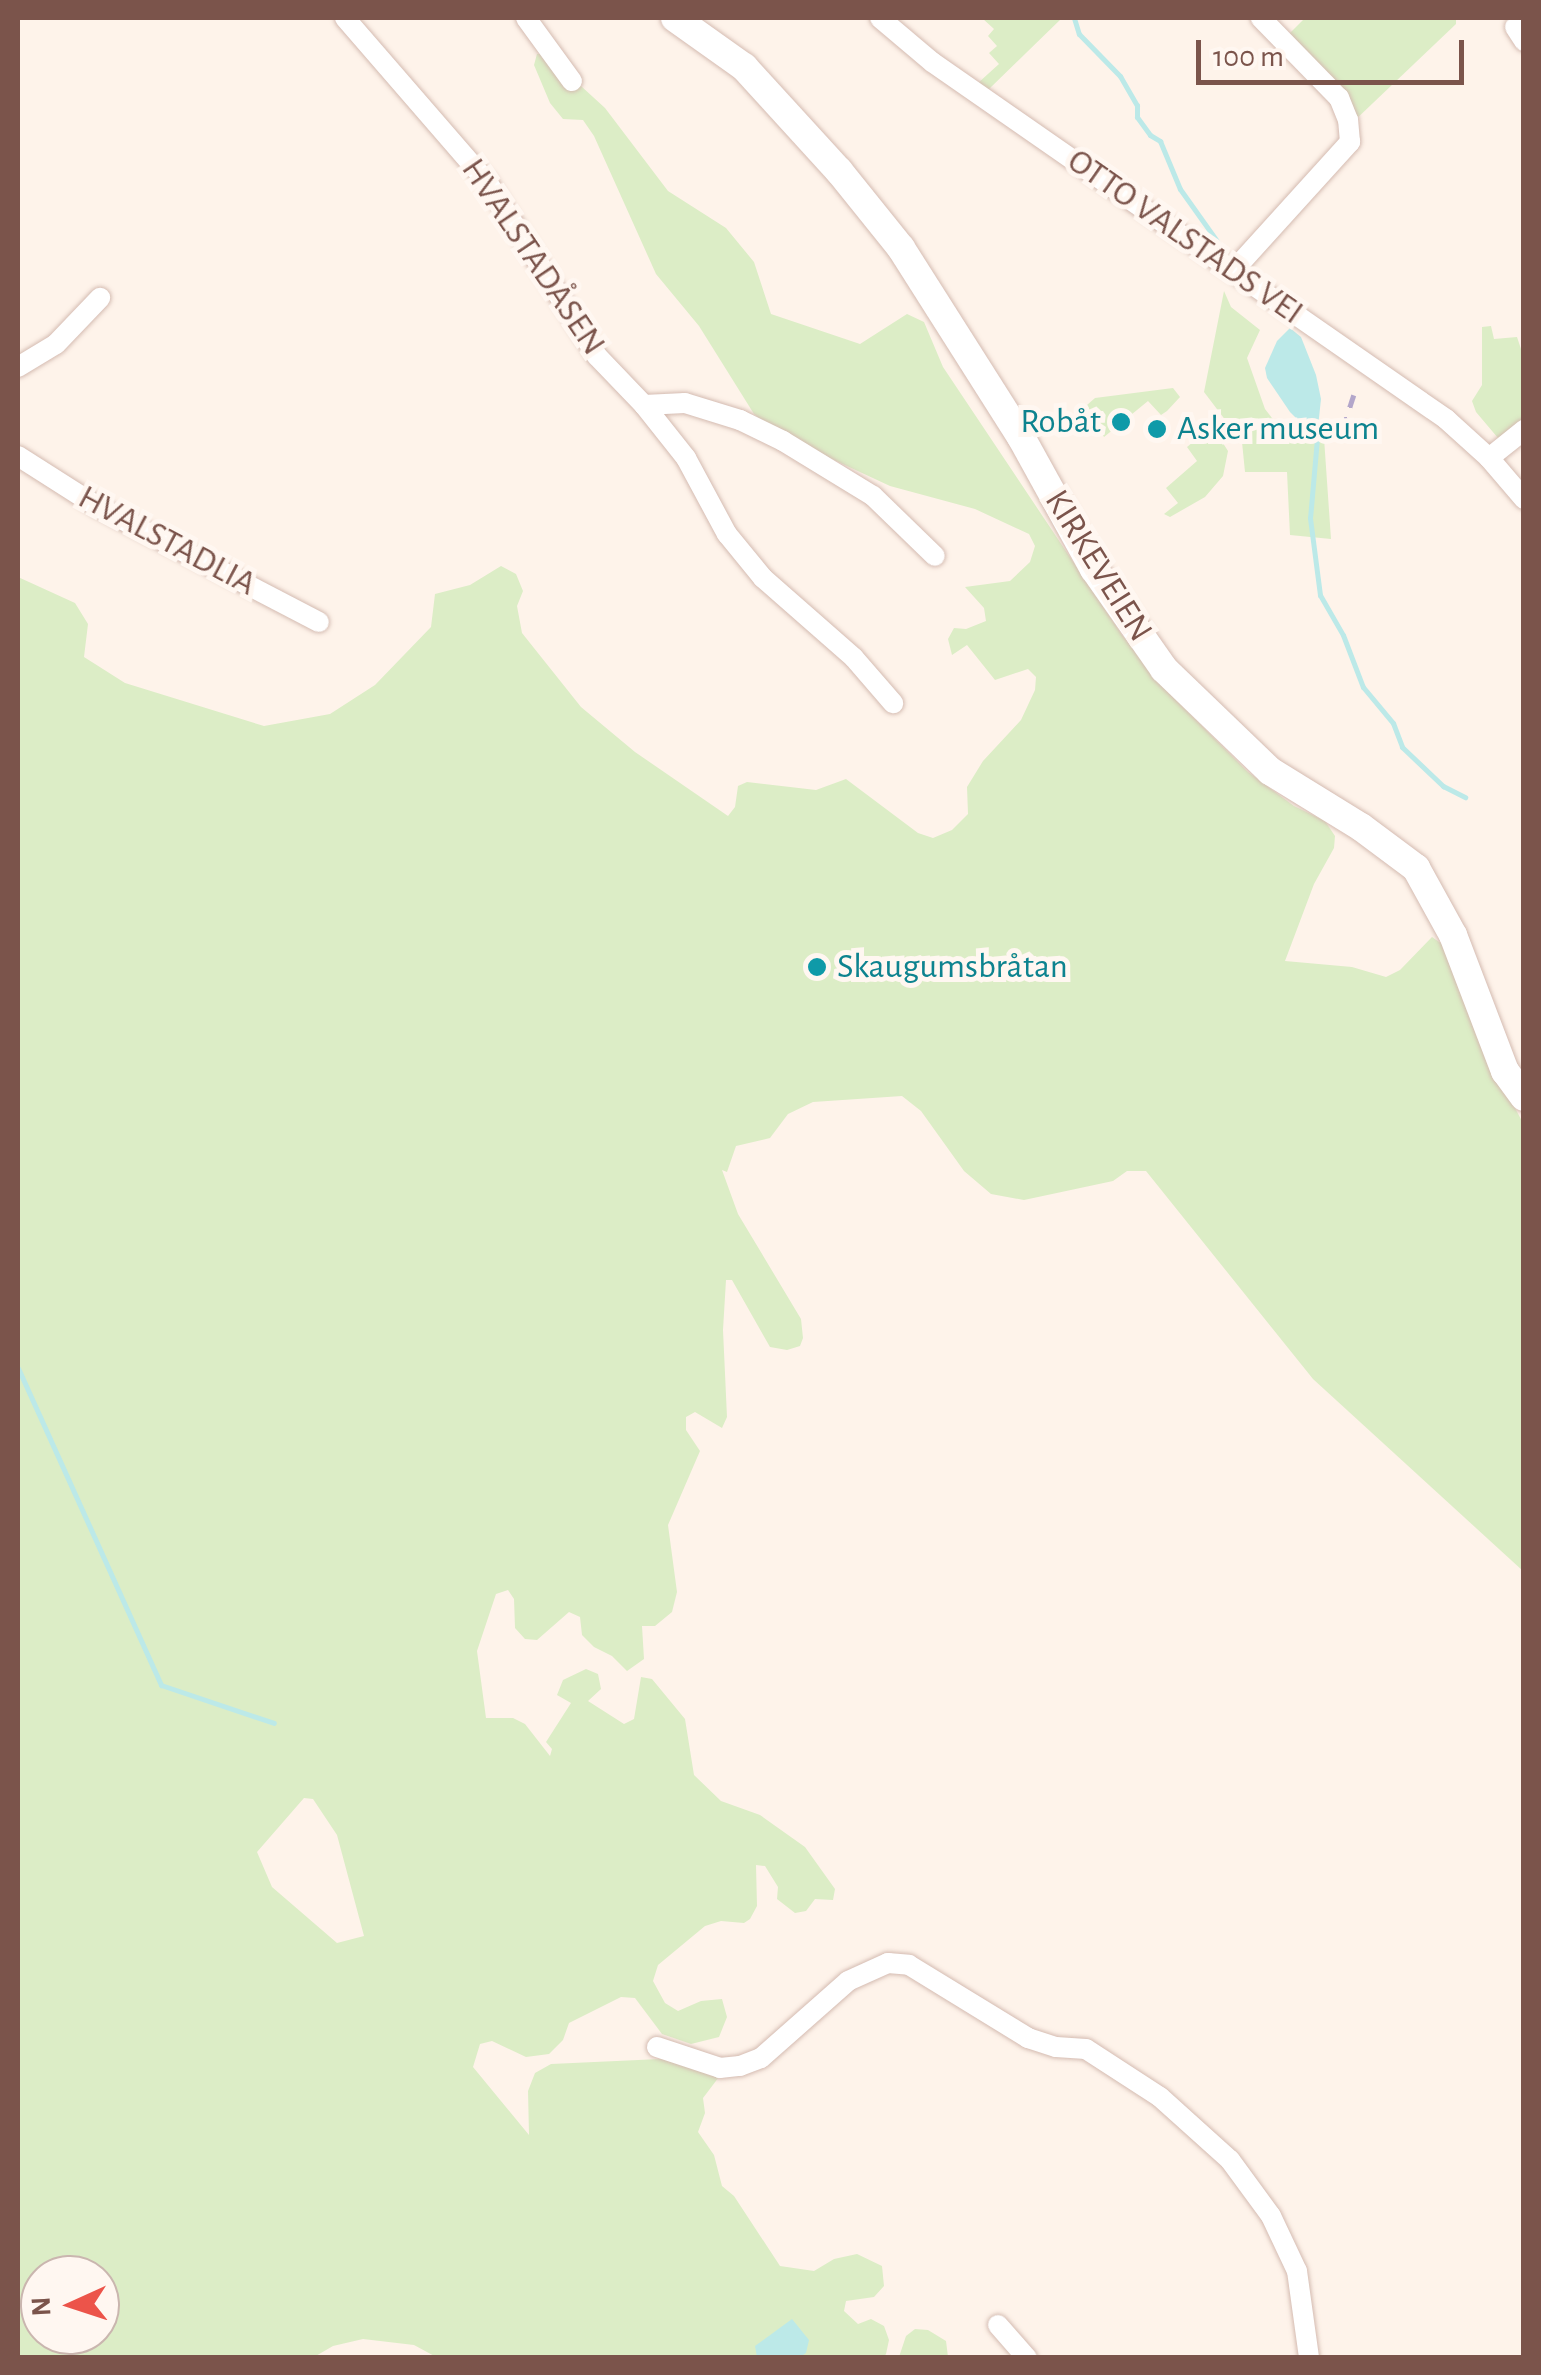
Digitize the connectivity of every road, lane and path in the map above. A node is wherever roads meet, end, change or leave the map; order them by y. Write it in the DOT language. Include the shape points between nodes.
graph roads {
  1 [pos="345,18"];
  2 [pos="526,18"];
  3 [pos="675,18"];
  4 [pos="880,18"];
  5 [pos="1262,18"];
  6 [pos="572,82"];
  7 [pos="1234,270"];
  8 [pos="100,298"];
  9 [pos="18,367"];
  10 [pos="644,405"];
  11 [pos="1524,430"];
  12 [pos="18,456"];
  13 [pos="1489,458"];
  14 [pos="1524,499"];
  15 [pos="935,556"];
  16 [pos="319,622"];
  17 [pos="892,703"];
  18 [pos="1524,1097"];
  19 [pos="658,2047"];
  20 [pos="998,2325"];
  21 [pos="1027,2358"];
  22 [pos="1309,2358"];
  1 -- 10 [label="street, HVALSTADÅSEN" via="488,183 578,330"];
  2 -- 6 [label="street"];
  3 -- 18 [label="main road, KIRKEVEIEN" via="744,67 901,248 1094,569 1164,668 1270,771 1416,868 1453,936 1505,1070"];
  4 -- 7 [label="street, OTTO VALSTADS VEI"];
  5 -- 7 [label="street" via="1338,98 1350,142"];
  7 -- 13 [label="street, OTTO VALSTADS VEI" via="1446,419"];
  8 -- 9 [label="street" via="56,344"];
  10 -- 15 [label="street" via="685,404 783,441 873,496"];
  10 -- 17 [label="street, HVALSTADÅSEN" via="686,458 751,564 854,658"];
  11 -- 13 [label="street"];
  12 -- 16 [label="street, HVALSTADLIA" via="98,508"];
  13 -- 14 [label="street, OTTO VALSTADS VEI"];
  19 -- 22 [label="street" via="720,2068 740,2066 761,2058 848,1981 888,1963 910,1965 1028,2038 1086,2049 1160,2096 1230,2160 1271,2216 1297,2271"];
  20 -- 21 [label="street"];
}
